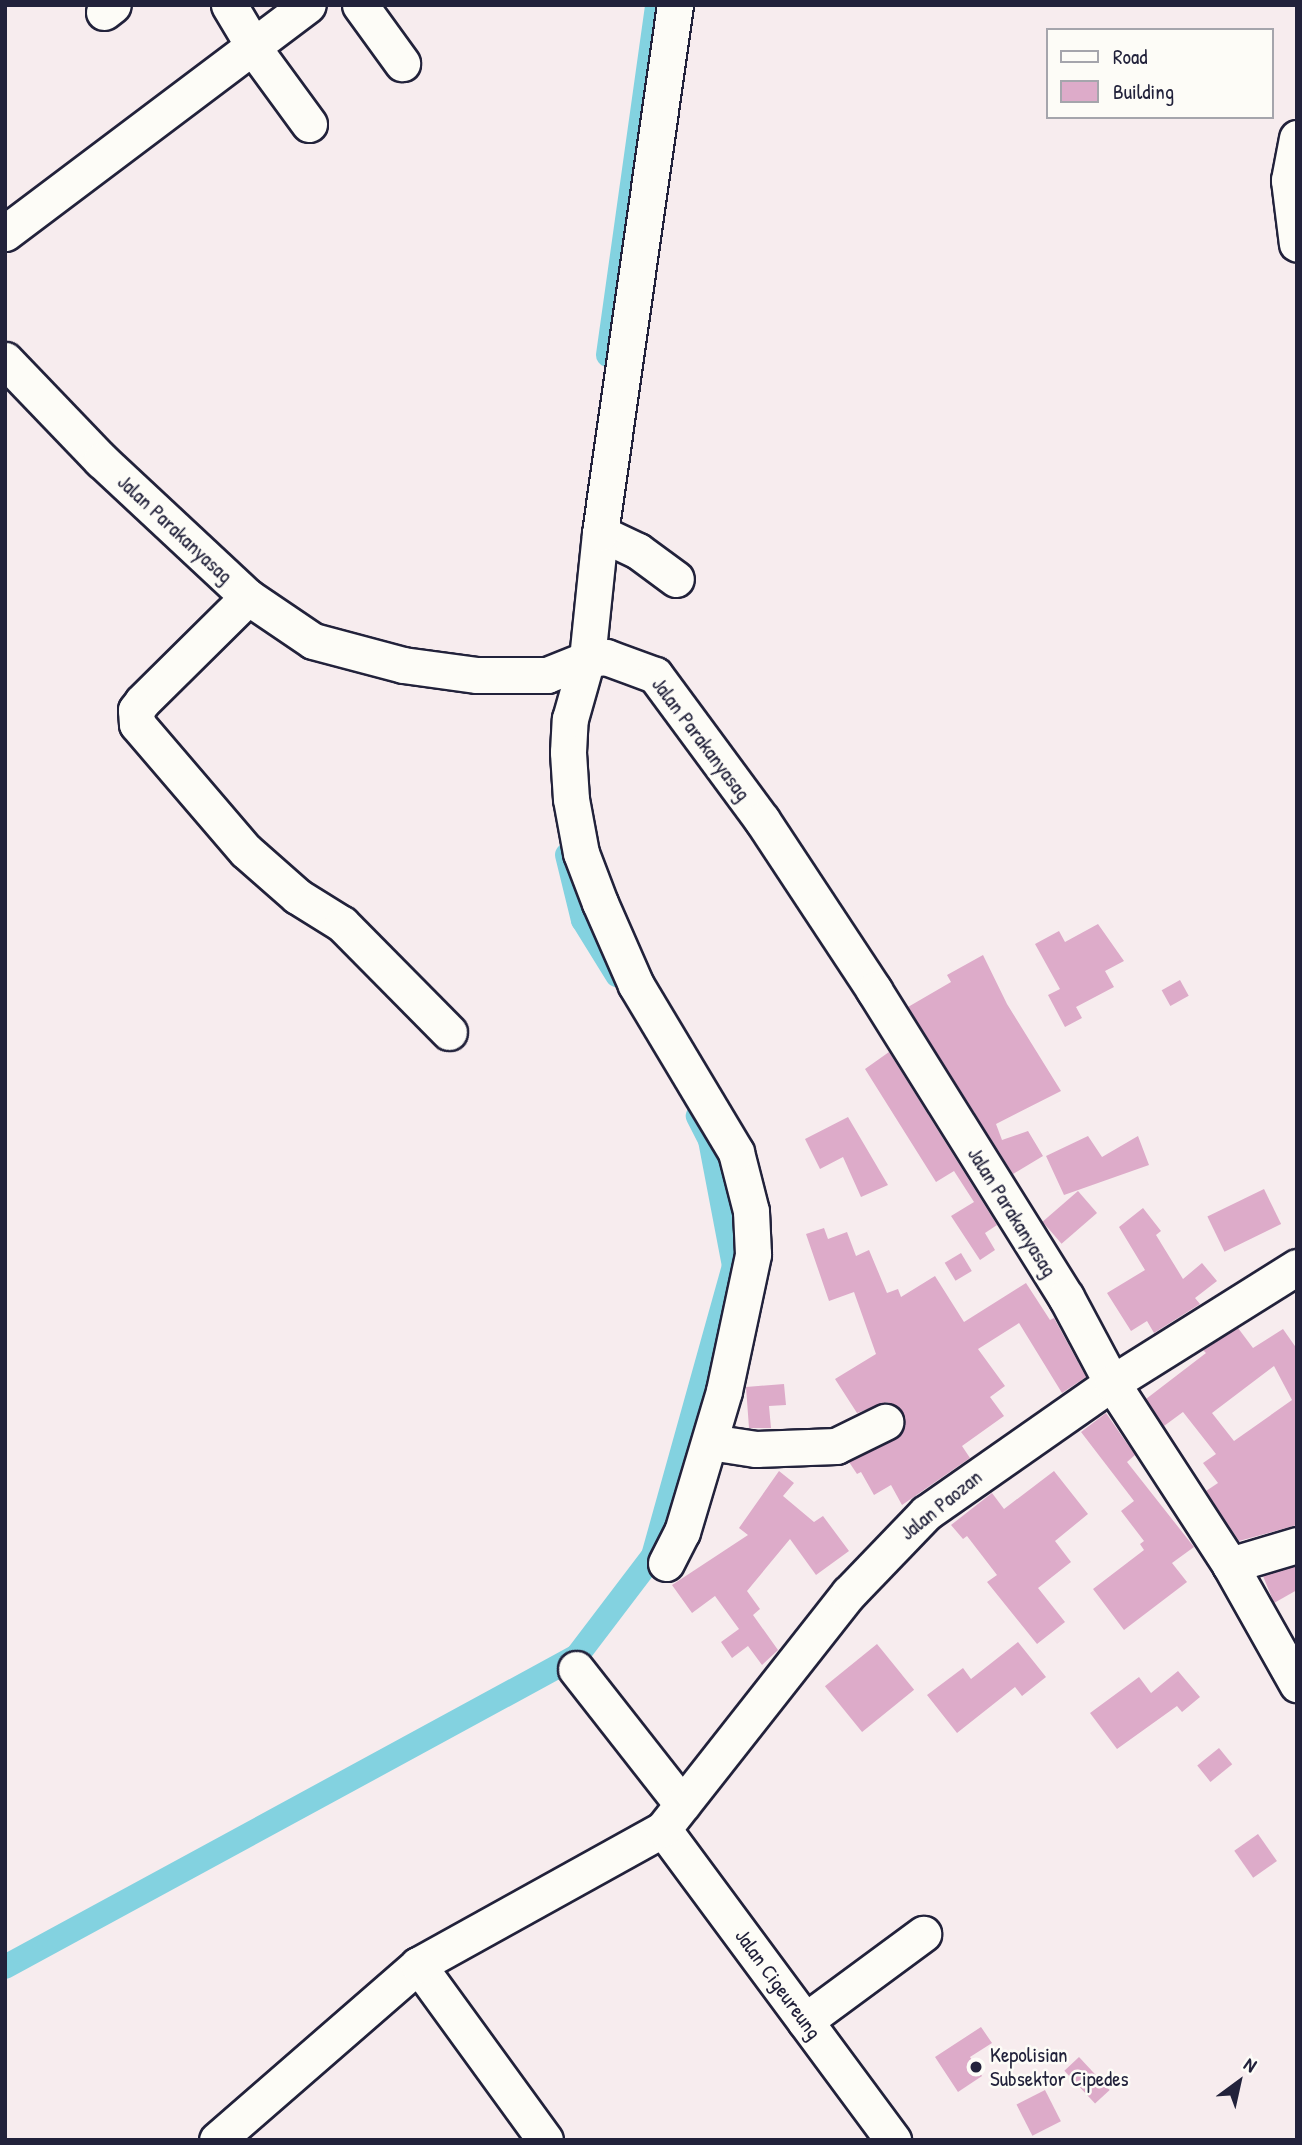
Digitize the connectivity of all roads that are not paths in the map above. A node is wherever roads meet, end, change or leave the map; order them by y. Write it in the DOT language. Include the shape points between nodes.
graph roads {
  1 [pos="229,5"];
  2 [pos="308,5"];
  3 [pos="360,5"];
  4 [pos="675,5"];
  5 [pos="254,46"];
  6 [pos="402,63"];
  7 [pos="309,124"];
  8 [pos="1297,138"];
  9 [pos="5,233"];
  10 [pos="1297,244"];
  11 [pos="5,360"];
  12 [pos="600,533"];
  13 [pos="676,579"];
  14 [pos="248,597"];
  15 [pos="570,666"];
  16 [pos="449,1032"];
  17 [pos="1297,1266"];
  18 [pos="1112,1383"];
  19 [pos="885,1422"];
  20 [pos="710,1442"];
  21 [pos="1297,1545"];
  22 [pos="666,1563"];
  23 [pos="1230,1565"];
  24 [pos="576,1669"];
  25 [pos="1297,1684"];
  26 [pos="672,1816"];
  27 [pos="923,1934"];
  28 [pos="418,1965"];
  29 [pos="805,2021"];
  30 [pos="217,2140"];
  31 [pos="545,2140"];
  32 [pos="893,2140"];
  1 -- 5 [label="street"];
  2 -- 5 [label="street"];
  3 -- 6 [label="street"];
  4 -- 12 [label="street"];
  5 -- 7 [label="street"];
  5 -- 9 [label="street"];
  8 -- 10 [label="street" via="1289,180"];
  11 -- 14 [label="street, Jalan Parakanyasag" via="101,460"];
  12 -- 13 [label="street" via="638,551"];
  12 -- 15 [label="street"];
  14 -- 15 [label="street, Jalan Parakanyasag" via="313,641 350,654 477,675"];
  14 -- 16 [label="street" via="142,702 136,710 136,724 246,851 297,896 342,924"];
  15 -- 18 [label="street, Jalan Parakanyasag" via="606,657 646,669 700,731 874,990 1066,1297"];
  15 -- 20 [label="street" via="570,799 581,853 636,985 736,1152 751,1211 753,1254"];
  17 -- 18 [label="street, Jalan Paozan"];
  18 -- 23 [label="street, Jalan Parakanyasag"];
  18 -- 26 [label="street, Jalan Paozan" via="937,1505 886,1552"];
  19 -- 20 [label="street" via="836,1446 756,1448"];
  20 -- 22 [label="street" via="682,1532"];
  21 -- 23 [label="street"];
  23 -- 25 [label="street, Jalan Parakanyasag"];
  24 -- 26 [label="street, Jalan Cigeureung"];
  26 -- 28 [label="street"];
  26 -- 29 [label="street, Jalan Cigeureung"];
  27 -- 29 [label="street"];
  28 -- 30 [label="street"];
  28 -- 31 [label="street"];
  29 -- 32 [label="street, Jalan Cigeureung"];
}
